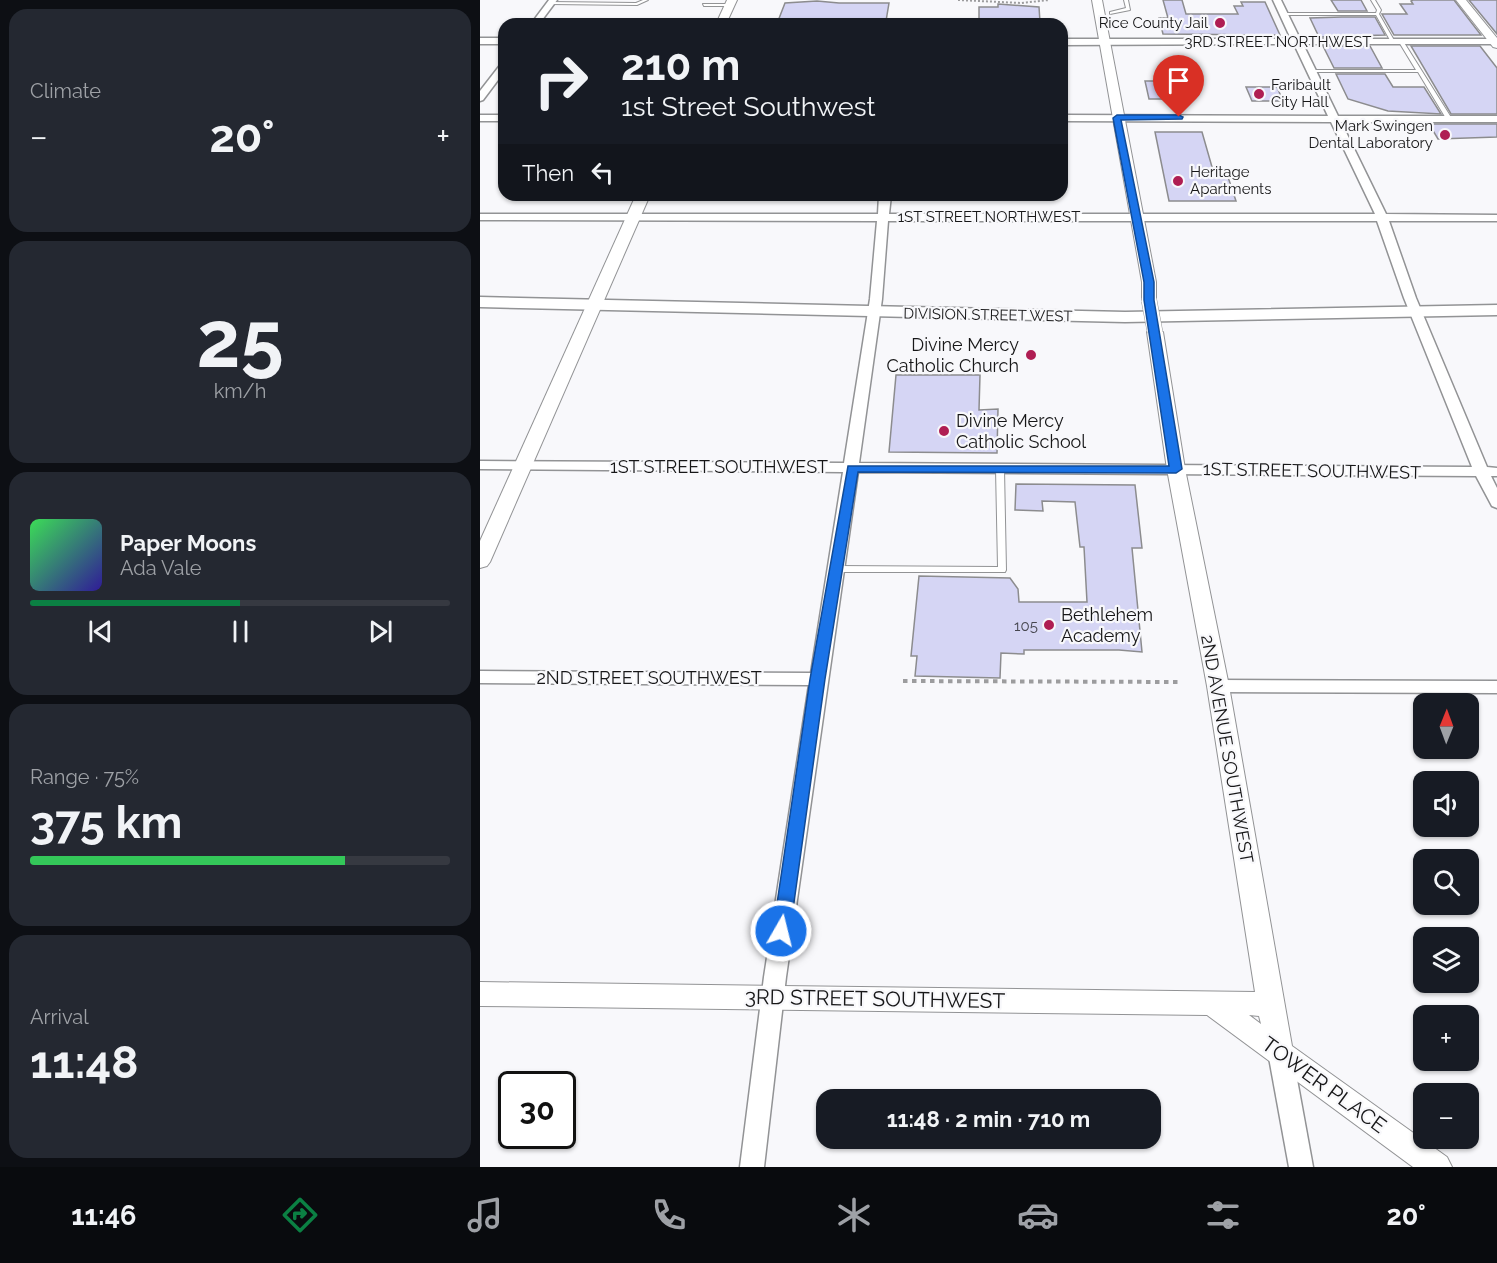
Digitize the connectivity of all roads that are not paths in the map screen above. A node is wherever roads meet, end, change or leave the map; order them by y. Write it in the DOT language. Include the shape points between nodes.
graph roads {
  1 [pos="645,0"];
  2 [pos="1098,0"];
  3 [pos="1126,0"];
  4 [pos="1277,0"];
  5 [pos="1373,0"];
  6 [pos="1461,0"];
  7 [pos="551,2"];
  8 [pos="731,2"];
  9 [pos="704,5"];
  10 [pos="1112,13"];
  11 [pos="1377,14"];
  12 [pos="1285,15"];
  13 [pos="539,18"];
  14 [pos="724,18"];
  15 [pos="480,41"];
  16 [pos="498,41"];
  17 [pos="1297,41"];
  18 [pos="1068,42"];
  19 [pos="1106,42"];
  20 [pos="1397,42"];
  21 [pos="1496,43"];
  22 [pos="1312,71"];
  23 [pos="1420,71"];
  24 [pos="498,74"];
  25 [pos="480,98"];
  26 [pos="480,118"];
  27 [pos="498,118"];
  28 [pos="1068,118"];
  29 [pos="1117,118"];
  30 [pos="1333,118"];
  31 [pos="1449,119"];
  32 [pos="1497,119"];
  33 [pos="640,201"];
  34 [pos="884,201"];
  35 [pos="1381,216"];
  36 [pos="480,217"];
  37 [pos="633,217"];
  38 [pos="882,217"];
  39 [pos="1137,218"];
  40 [pos="1497,218"];
  41 [pos="480,302"];
  42 [pos="593,305"];
  43 [pos="1497,310"];
  44 [pos="874,312"];
  45 [pos="1416,312"];
  46 [pos="480,465"];
  47 [pos="523,466"];
  48 [pos="852,468"];
  49 [pos="999,469"];
  50 [pos="1176,469"];
  51 [pos="1489,472"];
  52 [pos="1497,503"];
  53 [pos="480,562"];
  54 [pos="836,569"];
  55 [pos="480,676"];
  56 [pos="818,679"];
  57 [pos="1218,686"];
  58 [pos="1497,687"];
  59 [pos="480,994"];
  60 [pos="773,997"];
  61 [pos="1211,1004"];
  62 [pos="1270,1004"];
  63 [pos="1280,1052"];
  64 [pos="752,1167"];
  65 [pos="1301,1167"];
  66 [pos="1437,1167"];
  1 -- 7 [label="lane" via="637,4"];
  2 -- 19 [label="street, 2ND AVENUE SOUTHWEST"];
  3 -- 10 [label="lane" via="1128,9"];
  4 -- 12 [label="street"];
  5 -- 11 [label="lane" via="1379,10"];
  6 -- 21 [label="street"];
  7 -- 13 [label="street"];
  8 -- 9 [label="lane"];
  8 -- 14 [label="street"];
  11 -- 12 [label="lane"];
  11 -- 20 [label="lane"];
  12 -- 17 [label="street"];
  15 -- 16 [label="street"];
  17 -- 19 [label="street, 3RD STREET NORTHWEST"];
  17 -- 20 [label="street, 3RD STREET NORTHWEST"];
  17 -- 22 [label="street"];
  18 -- 19 [label="street, 3RD STREET NORTHWEST"];
  19 -- 29 [label="street, 2ND AVENUE SOUTHWEST"];
  20 -- 21 [label="street, 3RD STREET NORTHWEST"];
  20 -- 23 [label="lane"];
  22 -- 23 [label="lane"];
  22 -- 30 [label="street"];
  23 -- 31 [label="lane"];
  24 -- 25 [label="street"];
  26 -- 27 [label="street"];
  28 -- 29 [label="street"];
  29 -- 30 [label="street"];
  29 -- 39 [label="street, 2ND AVENUE SOUTHWEST"];
  30 -- 31 [label="street"];
  30 -- 35 [label="street"];
  31 -- 32 [label="street"];
  33 -- 37 [label="street"];
  34 -- 38 [label="street"];
  35 -- 39 [label="street, 1ST STREET NORTHWEST"];
  35 -- 40 [label="street, 1ST STREET NORTHWEST"];
  35 -- 45 [label="street"];
  36 -- 37 [label="street, 1ST STREET NORTHWEST"];
  37 -- 38 [label="street, 1ST STREET NORTHWEST"];
  37 -- 42 [label="street"];
  38 -- 39 [label="street, 1ST STREET NORTHWEST"];
  38 -- 44 [label="street"];
  39 -- 50 [label="street, 2ND AVENUE SOUTHWEST, bridge"];
  41 -- 42 [label="main road, DIVISION STREET WEST"];
  42 -- 44 [label="main road, DIVISION STREET WEST"];
  42 -- 47 [label="street"];
  43 -- 45 [label="main road, DIVISION STREET WEST"];
  44 -- 45 [label="main road, DIVISION STREET WEST" via="1125,317"];
  44 -- 48 [label="street"];
  45 -- 51 [label="street"];
  46 -- 47 [label="street, 1ST STREET SOUTHWEST"];
  47 -- 48 [label="street, 1ST STREET SOUTHWEST"];
  47 -- 53 [label="street"];
  48 -- 49 [label="street, 1ST STREET SOUTHWEST"];
  48 -- 54 [label="street"];
  49 -- 50 [label="street, 1ST STREET SOUTHWEST"];
  49 -- 54 [label="lane" via="1002,570"];
  50 -- 51 [label="street, 1ST STREET SOUTHWEST"];
  50 -- 57 [label="street, 2ND AVENUE SOUTHWEST"];
  51 -- 52 [label="street"];
  54 -- 56 [label="street"];
  55 -- 56 [label="street, 2ND STREET SOUTHWEST"];
  56 -- 60 [label="street"];
  57 -- 58 [label="street"];
  57 -- 62 [label="street, 2ND AVENUE SOUTHWEST"];
  59 -- 60 [label="street, 3RD STREET SOUTHWEST"];
  60 -- 61 [label="street, 3RD STREET SOUTHWEST"];
  60 -- 64 [label="street"];
  61 -- 62 [label="street, 3RD STREET SOUTHWEST"];
  61 -- 63 [label="street, TOWER PLACE"];
  62 -- 63 [label="street, 2ND AVENUE SOUTHWEST"];
  63 -- 65 [label="street, 2ND AVENUE SOUTHWEST"];
  63 -- 66 [label="street, TOWER PLACE"];
}
